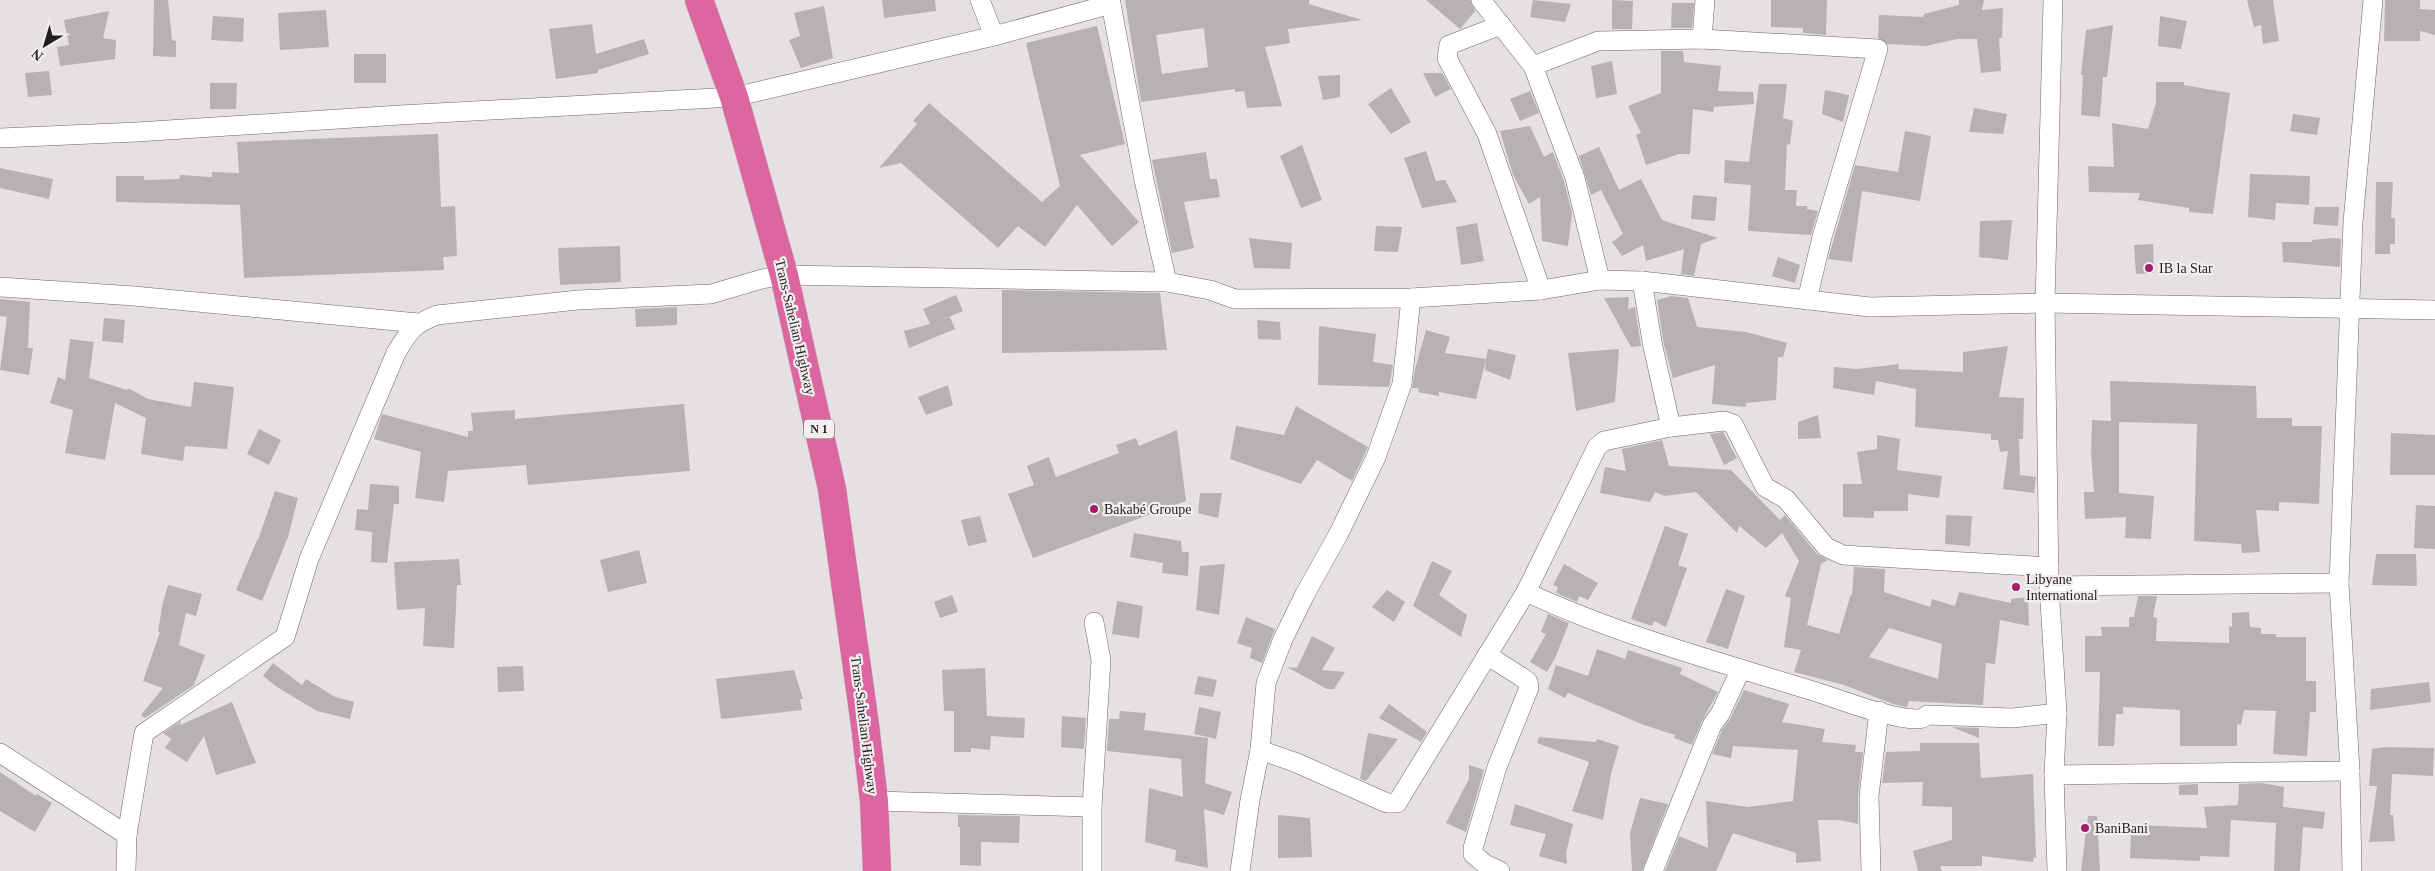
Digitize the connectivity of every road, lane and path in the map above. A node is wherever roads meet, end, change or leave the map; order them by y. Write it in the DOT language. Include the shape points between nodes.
graph roads {
  1 [pos="699,0"];
  2 [pos="980,0"];
  3 [pos="1481,0"];
  4 [pos="1705,0"];
  5 [pos="2053,0"];
  6 [pos="2373,0"];
  7 [pos="1111,2"];
  8 [pos="1090,4"];
  9 [pos="1501,24"];
  10 [pos="994,36"];
  11 [pos="1702,39"];
  12 [pos="1533,66"];
  13 [pos="734,97"];
  14 [pos="0,138"];
  15 [pos="784,275"];
  16 [pos="1600,280"];
  17 [pos="1642,281"];
  18 [pos="1168,282"];
  19 [pos="0,287"];
  20 [pos="1541,290"];
  21 [pos="1411,298"];
  22 [pos="1807,300"];
  23 [pos="2045,303"];
  24 [pos="2350,307"];
  25 [pos="2435,310"];
  26 [pos="418,323"];
  27 [pos="1671,427"];
  28 [pos="2049,567"];
  29 [pos="2340,582"];
  30 [pos="2049,586"];
  31 [pos="1526,592"];
  32 [pos="1094,622"];
  33 [pos="1487,655"];
  34 [pos="1741,669"];
  35 [pos="1879,711"];
  36 [pos="2057,713"];
  37 [pos="1260,750"];
  38 [pos="0,753"];
  39 [pos="2350,771"];
  40 [pos="2054,775"];
  41 [pos="874,801"];
  42 [pos="1092,807"];
  43 [pos="127,835"];
  44 [pos="126,871"];
  45 [pos="877,871"];
  46 [pos="1092,871"];
  47 [pos="1240,871"];
  48 [pos="1500,871"];
  49 [pos="1653,871"];
  50 [pos="1870,871"];
  51 [pos="2057,871"];
  52 [pos="2352,871"];
  1 -- 13 [label="highway, Trans-Sahelian Highway / N 1"];
  2 -- 10 [label="street"];
  3 -- 9 [label="street"];
  4 -- 11 [label="street"];
  5 -- 23 [label="street"];
  6 -- 24 [label="street" via="2353,222"];
  7 -- 8 [label="street"];
  7 -- 18 [label="street" via="1144,180"];
  8 -- 10 [label="street"];
  9 -- 12 [label="street"];
  9 -- 20 [label="street" via="1449,45 1447,58 1487,134"];
  10 -- 13 [label="street"];
  11 -- 12 [label="street" via="1598,41"];
  11 -- 22 [label="street" via="1878,50 1822,237"];
  12 -- 16 [label="street" via="1575,178"];
  13 -- 14 [label="street"];
  13 -- 15 [label="highway, Trans-Sahelian Highway / N 1"];
  15 -- 18 [label="street"];
  15 -- 26 [label="street" via="712,294 578,300 437,315"];
  15 -- 41 [label="highway, Trans-Sahelian Highway / N 1" via="832,489"];
  16 -- 17 [label="street"];
  16 -- 20 [label="street"];
  17 -- 22 [label="street"];
  17 -- 27 [label="street"];
  18 -- 21 [label="street" via="1210,290 1235,299"];
  19 -- 26 [label="street" via="134,296"];
  20 -- 21 [label="street"];
  21 -- 37 [label="street" via="1402,384 1376,457 1283,639 1266,683"];
  22 -- 23 [label="street" via="1870,307"];
  23 -- 24 [label="street"];
  23 -- 28 [label="street"];
  24 -- 25 [label="street"];
  24 -- 29 [label="street"];
  26 -- 43 [label="street" via="396,354 309,559 285,637 144,733"];
  27 -- 28 [label="street" via="1724,421 1734,424 1765,486 1786,499 1833,552"];
  27 -- 31 [label="street" via="1604,441 1597,447"];
  28 -- 30 [label="street"];
  29 -- 30 [label="street"];
  29 -- 39 [label="street"];
  30 -- 36 [label="street"];
  31 -- 33 [label="street"];
  31 -- 34 [label="street" via="1567,611"];
  32 -- 42 [label="street" via="1101,660"];
  33 -- 37 [label="street" via="1397,803 1386,803"];
  33 -- 48 [label="street" via="1523,678 1529,688 1497,766 1473,848 1477,858"];
  34 -- 35 [label="street"];
  34 -- 49 [label="street" via="1712,725"];
  35 -- 36 [label="street" via="1916,719 1927,715 2013,718"];
  35 -- 50 [label="street" via="1869,796"];
  36 -- 40 [label="street"];
  37 -- 47 [label="street"];
  38 -- 43 [label="street"];
  39 -- 40 [label="street"];
  39 -- 52 [label="street"];
  40 -- 51 [label="street"];
  41 -- 42 [label="street"];
  41 -- 45 [label="highway, Trans-Sahelian Highway / N 1"];
  42 -- 46 [label="street"];
  43 -- 44 [label="street"];
}
